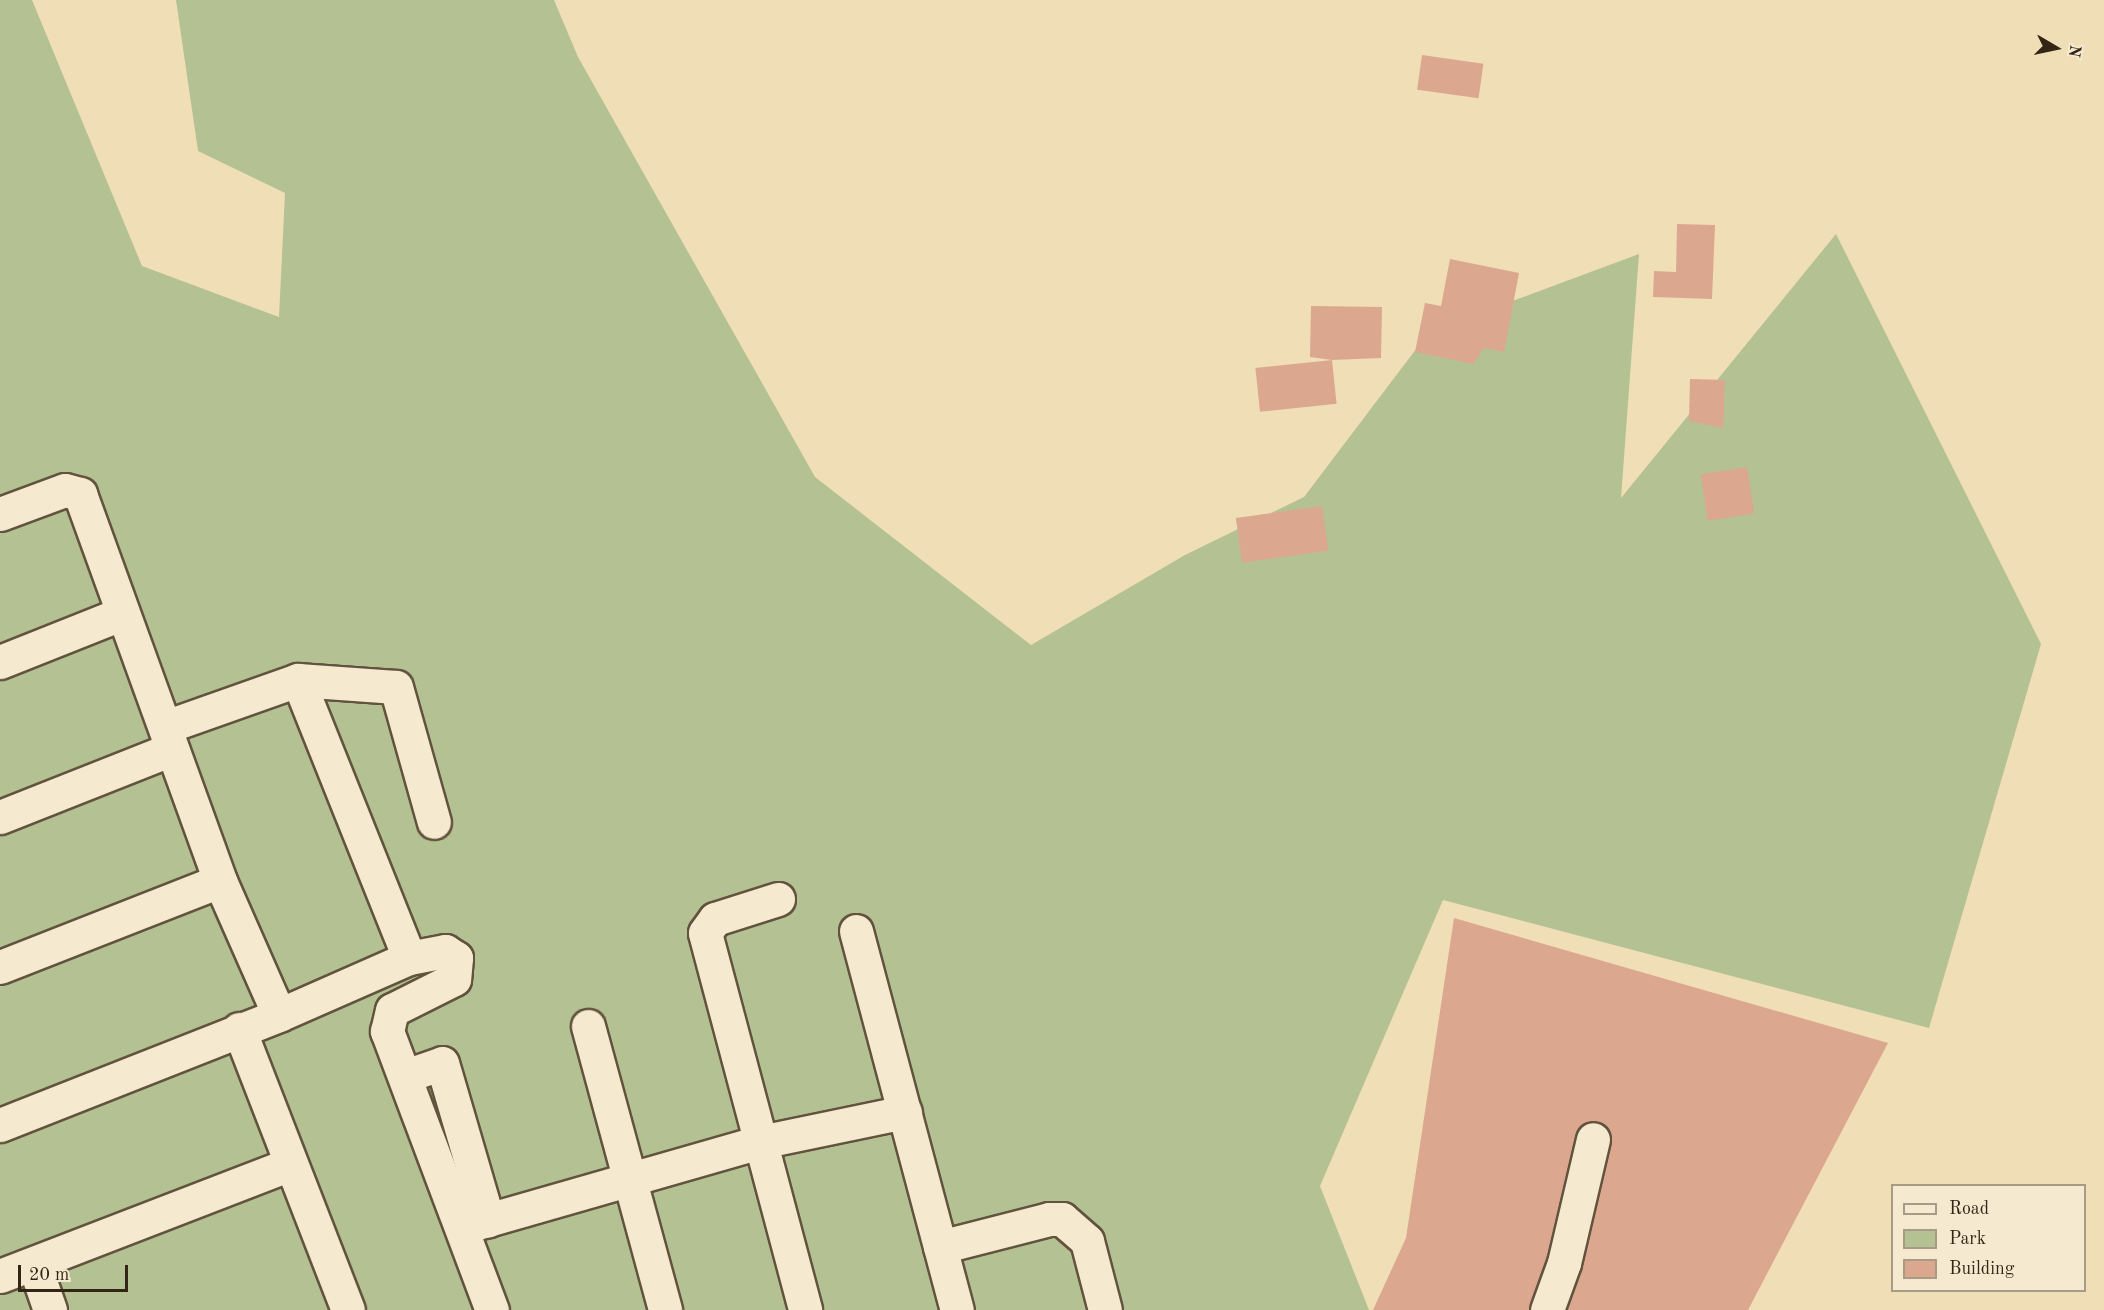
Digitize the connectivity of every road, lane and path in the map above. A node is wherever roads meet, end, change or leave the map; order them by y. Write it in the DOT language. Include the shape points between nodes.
graph roads {
  1 [pos="0,514"];
  2 [pos="123,613"];
  3 [pos="0,662"];
  4 [pos="298,680"];
  5 [pos="168,738"];
  6 [pos="0,817"];
  7 [pos="434,822"];
  8 [pos="220,881"];
  9 [pos="778,899"];
  10 [pos="856,931"];
  11 [pos="409,958"];
  12 [pos="0,967"];
  13 [pos="279,1015"];
  14 [pos="588,1026"];
  15 [pos="239,1029"];
  16 [pos="905,1112"];
  17 [pos="0,1125"];
  18 [pos="1593,1139"];
  19 [pos="760,1142"];
  20 [pos="290,1164"];
  21 [pos="629,1177"];
  22 [pos="475,1223"];
  23 [pos="940,1247"];
  24 [pos="34,1264"];
  25 [pos="0,1276"];
  26 [pos="339,1307"];
  27 [pos="50,1310"];
  28 [pos="492,1310"];
  29 [pos="665,1310"];
  30 [pos="805,1310"];
  31 [pos="957,1310"];
  32 [pos="1105,1310"];
  33 [pos="1547,1310"];
  1 -- 2 [label="street" via="64,490 80,494"];
  2 -- 3 [label="street"];
  2 -- 5 [label="street"];
  4 -- 5 [label="street"];
  4 -- 7 [label="street" via="396,687"];
  4 -- 11 [label="street"];
  5 -- 6 [label="street"];
  5 -- 8 [label="street"];
  8 -- 12 [label="street"];
  8 -- 13 [label="street"];
  9 -- 19 [label="street" via="715,919 705,933"];
  10 -- 16 [label="street"];
  11 -- 13 [label="street"];
  11 -- 22 [label="street" via="445,951 456,958 454,979 407,1000 388,1017 387,1031 405,1076 441,1063"];
  13 -- 15 [label="street"];
  14 -- 21 [label="street"];
  15 -- 17 [label="street"];
  15 -- 20 [label="street"];
  16 -- 19 [label="street"];
  16 -- 23 [label="street"];
  18 -- 33 [label="street" via="1564,1263"];
  19 -- 21 [label="street"];
  19 -- 30 [label="street"];
  20 -- 24 [label="street"];
  20 -- 26 [label="street"];
  21 -- 22 [label="street"];
  21 -- 29 [label="street"];
  22 -- 28 [label="street"];
  23 -- 31 [label="street"];
  23 -- 32 [label="street" via="1049,1219 1062,1220 1073,1225 1087,1241"];
  24 -- 25 [label="street"];
  24 -- 27 [label="street"];
}
